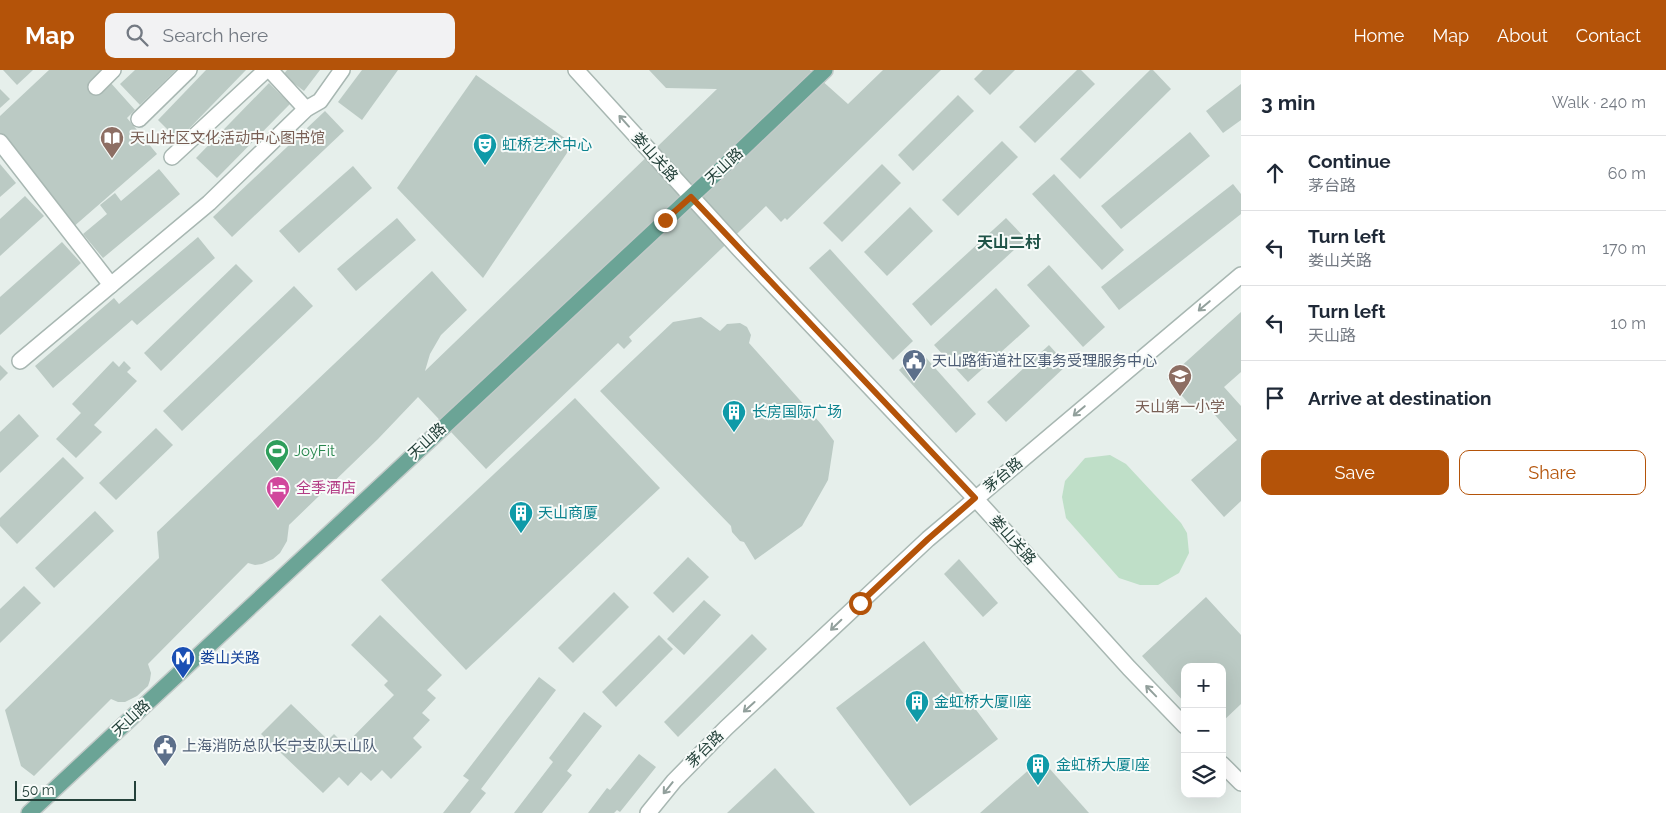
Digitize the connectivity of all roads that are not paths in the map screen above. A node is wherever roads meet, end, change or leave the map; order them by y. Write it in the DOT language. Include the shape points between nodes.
graph roads {
  1 [pos="112,70"];
  2 [pos="189,70"];
  3 [pos="268,70"];
  4 [pos="342,70"];
  5 [pos="576,70"];
  6 [pos="825,70"];
  7 [pos="96,87"];
  8 [pos="306,109"];
  9 [pos="139,119"];
  10 [pos="0,142"];
  11 [pos="172,157"];
  12 [pos="691,197"];
  13 [pos="1241,275"];
  14 [pos="111,286"];
  15 [pos="20,361"];
  16 [pos="975,498"];
  17 [pos="1181,722"];
  18 [pos="1226,768"];
  19 [pos="1241,783"];
  20 [pos="29,813"];
  21 [pos="648,813"];
  1 -- 7 [label="street"];
  2 -- 9 [label="street"];
  3 -- 8 [label="street"];
  3 -- 11 [label="street"];
  4 -- 8 [label="street" via="320,101"];
  12 -- 5 [label="street, 娄山关路, one-way"];
  6 -- 12 [label="main road, 天山路"];
  8 -- 14 [label="street" via="209,202"];
  10 -- 14 [label="street"];
  12 -- 16 [label="street, 娄山关路"];
  12 -- 20 [label="main road, 天山路"];
  13 -- 16 [label="street, 茅台路, one-way"];
  14 -- 15 [label="street"];
  17 -- 16 [label="street, 娄山关路, one-way"];
  16 -- 21 [label="street, 茅台路, one-way" via="726,728"];
  18 -- 19 [label="street"];
}
